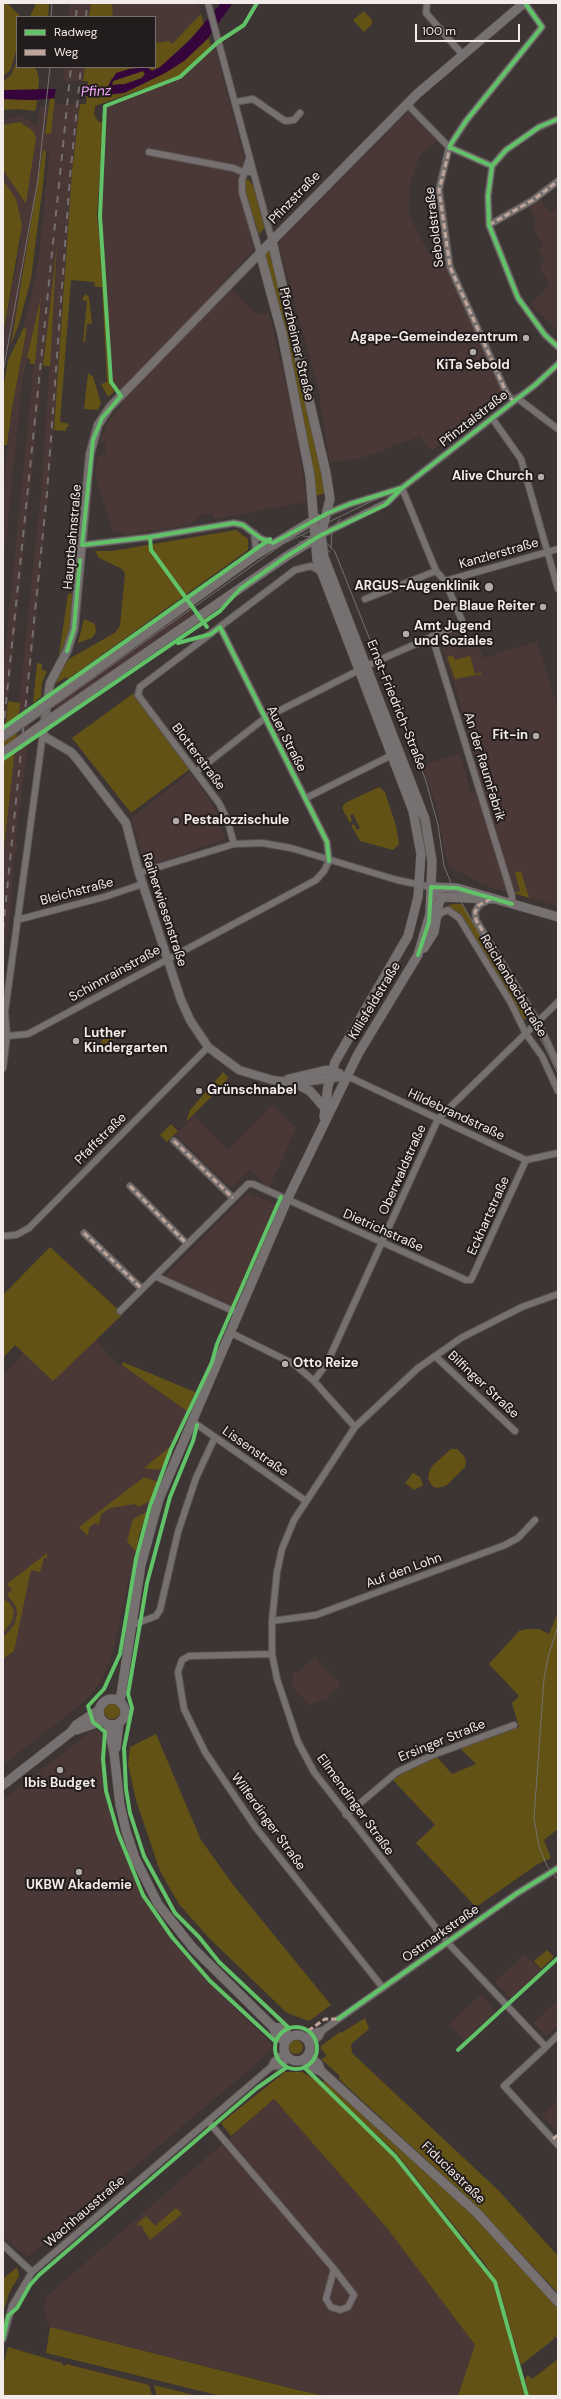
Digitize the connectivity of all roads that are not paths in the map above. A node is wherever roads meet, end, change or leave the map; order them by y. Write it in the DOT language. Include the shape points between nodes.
graph roads {
  1 [pos="208,3"];
  2 [pos="427,3"];
  3 [pos="524,3"];
  4 [pos="462,54"];
  5 [pos="235,102"];
  6 [pos="407,104"];
  7 [pos="300,112"];
  8 [pos="558,119"];
  9 [pos="449,147"];
  10 [pos="149,152"];
  11 [pos="249,159"];
  12 [pos="492,166"];
  13 [pos="243,172"];
  14 [pos="253,172"];
  15 [pos="558,181"];
  16 [pos="489,225"];
  17 [pos="272,241"];
  18 [pos="260,253"];
  19 [pos="558,347"];
  20 [pos="558,364"];
  21 [pos="515,399"];
  22 [pos="492,418"];
  23 [pos="98,425"];
  24 [pos="558,429"];
  25 [pos="402,488"];
  26 [pos="328,513"];
  27 [pos="314,519"];
  28 [pos="254,533"];
  29 [pos="318,537"];
  30 [pos="273,544"];
  31 [pos="82,545"];
  32 [pos="558,549"];
  33 [pos="547,552"];
  34 [pos="254,556"];
  35 [pos="436,571"];
  36 [pos="321,572"];
  37 [pos="445,581"];
  38 [pos="558,589"];
  39 [pos="365,599"];
  40 [pos="220,627"];
  41 [pos="432,636"];
  42 [pos="363,669"];
  43 [pos="265,718"];
  44 [pos="43,733"];
  45 [pos="3,736"];
  46 [pos="3,753"];
  47 [pos="392,755"];
  48 [pos="196,772"];
  49 [pos="306,798"];
  50 [pos="418,809"];
  51 [pos="416,820"];
  52 [pos="234,844"];
  53 [pos="329,861"];
  54 [pos="139,873"];
  55 [pos="143,884"];
  56 [pos="419,886"];
  57 [pos="431,887"];
  58 [pos="442,897"];
  59 [pos="491,899"];
  60 [pos="512,904"];
  61 [pos="558,917"];
  62 [pos="437,918"];
  63 [pos="18,920"];
  64 [pos="418,955"];
  65 [pos="167,958"];
  66 [pos="558,1002"];
  67 [pos="538,1022"];
  68 [pos="526,1034"];
  69 [pos="8,1036"];
  70 [pos="208,1047"];
  71 [pos="558,1065"];
  72 [pos="3,1068"];
  73 [pos="331,1074"];
  74 [pos="347,1076"];
  75 [pos="272,1080"];
  76 [pos="295,1083"];
  77 [pos="558,1091"];
  78 [pos="324,1107"];
  79 [pos="438,1119"];
  80 [pos="324,1123"];
  81 [pos="174,1141"];
  82 [pos="558,1153"];
  83 [pos="526,1160"];
  84 [pos="130,1186"];
  85 [pos="233,1198"];
  86 [pos="287,1200"];
  87 [pos="84,1233"];
  88 [pos="3,1236"];
  89 [pos="382,1243"];
  90 [pos="187,1244"];
  91 [pos="155,1276"];
  92 [pos="471,1280"];
  93 [pos="142,1289"];
  94 [pos="558,1294"];
  95 [pos="120,1311"];
  96 [pos="238,1313"];
  97 [pos="229,1332"];
  98 [pos="435,1356"];
  99 [pos="314,1380"];
  100 [pos="192,1421"];
  101 [pos="356,1427"];
  102 [pos="515,1431"];
  103 [pos="215,1437"];
  104 [pos="306,1501"];
  105 [pos="535,1520"];
  106 [pos="272,1621"];
  107 [pos="130,1626"];
  108 [pos="272,1654"];
  109 [pos="115,1699"];
  110 [pos="99,1710"];
  111 [pos="105,1722"];
  112 [pos="119,1723"];
  113 [pos="514,1725"];
  114 [pos="71,1732"];
  115 [pos="114,1753"];
  116 [pos="3,1785"];
  117 [pos="346,1815"];
  118 [pos="558,1868"];
  119 [pos="447,1942"];
  120 [pos="383,1988"];
  121 [pos="558,2036"];
  122 [pos="288,2040"];
  123 [pos="307,2042"];
  124 [pos="546,2047"];
  125 [pos="286,2056"];
  126 [pos="306,2057"];
  127 [pos="208,2121"];
  128 [pos="558,2145"];
  129 [pos="3,2245"];
  130 [pos="334,2269"];
  131 [pos="32,2272"];
  132 [pos="558,2302"];
  133 [pos="3,2339"];
  1 -- 5 [label="street, Pforzheimer Straße"];
  2 -- 4 [label="street" via="426,13"];
  3 -- 4 [label="main road, Pfinzstraße"];
  3 -- 9 [label="street, Seboldstraße" via="542,27 466,121"];
  4 -- 6 [label="main road, Pfinzstraße"];
  5 -- 7 [label="street" via="253,99 285,121 294,120"];
  5 -- 11 [label="street, Pforzheimer Straße"];
  6 -- 9 [label="street"];
  6 -- 17 [label="main road, Pfinzstraße"];
  8 -- 12 [label="street" via="539,127 506,150"];
  9 -- 12 [label="street"];
  9 -- 21 [label="street, Seboldstraße" via="439,190 450,267 506,392"];
  10 -- 13 [label="street"];
  11 -- 13 [label="street, Pforzheimer Straße"];
  11 -- 14 [label="street, Pforzheimer Straße"];
  12 -- 16 [label="street" via="488,196"];
  13 -- 14 [label="street"];
  13 -- 18 [label="street, Pforzheimer Straße" via="243,199"];
  14 -- 17 [label="street, Pforzheimer Straße"];
  15 -- 16 [label="street" via="533,200"];
  16 -- 19 [label="street" via="518,298 545,335"];
  17 -- 18 [label="main road, Pfinzstraße"];
  17 -- 26 [label="main road, Pforzheimer Straße" via="326,473 330,499"];
  18 -- 23 [label="street, Pfinzstraße" via="110,407"];
  18 -- 27 [label="main road, Pforzheimer Straße" via="282,334 310,476"];
  20 -- 21 [label="street, Pfinztalstraße"];
  21 -- 22 [label="street, Pfinztalstraße"];
  21 -- 24 [label="street, Seboldstraße"];
  22 -- 25 [label="street, Pfinztalstraße"];
  22 -- 33 [label="street" via="521,459"];
  23 -- 31 [label="street, Hauptbahnstraße" via="90,454"];
  25 -- 26 [label="street, Pfinztalstraße"];
  25 -- 29 [label="street, Pfinztalstraße" via="385,505"];
  25 -- 35 [label="street"];
  26 -- 27 [label="main road"];
  26 -- 29 [label="main road, Pforzheimer Straße"];
  27 -- 29 [label="main road, Pforzheimer Straße"];
  27 -- 30 [label="main road"];
  28 -- 30 [label="street"];
  28 -- 31 [label="street" via="243,525 234,523"];
  28 -- 34 [label="street"];
  29 -- 36 [label="main road, Ernst-Friedrich-Straße" via="315,552"];
  29 -- 42 [label="main road, Ernst-Friedrich-Straße"];
  29 -- 46 [label="main road, bridge"];
  30 -- 34 [label="main road"];
  31 -- 44 [label="street, Hauptbahnstraße" via="74,629 67,650 50,683"];
  32 -- 33 [label="street, Kanzlerstraße"];
  33 -- 37 [label="street, Kanzlerstraße"];
  33 -- 38 [label="street"];
  34 -- 45 [label="main road, bridge"];
  35 -- 37 [label="street"];
  35 -- 39 [label="street"];
  36 -- 40 [label="street" via="311,566 295,570"];
  36 -- 42 [label="main road, Ernst-Friedrich-Straße"];
  37 -- 41 [label="street" via="463,623"];
  40 -- 43 [label="street, Auer Straße"];
  40 -- 48 [label="street, Blotterstraße" via="140,687 138,695"];
  41 -- 42 [label="street"];
  41 -- 60 [label="street, An der RaumFabrik" via="512,896"];
  42 -- 43 [label="street"];
  42 -- 47 [label="main road, Ernst-Friedrich-Straße"];
  42 -- 50 [label="main road, Ernst-Friedrich-Straße"];
  43 -- 48 [label="street"];
  43 -- 49 [label="street, Auer Straße"];
  44 -- 54 [label="street, Raiherwiesenstraße" via="71,752 126,823"];
  44 -- 63 [label="street, Hauptbahnstraße"];
  47 -- 49 [label="street"];
  47 -- 50 [label="main road, Ernst-Friedrich-Straße"];
  48 -- 52 [label="street, Blotterstraße" via="221,807"];
  49 -- 53 [label="street, Auer Straße" via="328,842"];
  50 -- 51 [label="main road, Ernst-Friedrich-Straße"];
  50 -- 57 [label="main road, Ernst-Friedrich-Straße" via="431,844"];
  51 -- 56 [label="main road, Ernst-Friedrich-Straße" via="421,854"];
  51 -- 57 [label="main road" via="426,842"];
  52 -- 53 [label="street" via="278,845"];
  52 -- 54 [label="street"];
  53 -- 56 [label="street"];
  53 -- 65 [label="street, Schinnrainstraße" via="316,880"];
  54 -- 55 [label="street, Raiherwiesenstraße"];
  55 -- 63 [label="street, Bleichstraße"];
  55 -- 65 [label="street, Raiherwiesenstraße"];
  56 -- 57 [label="street"];
  56 -- 73 [label="main road, Killisfeldstraße" via="412,925 403,947 339,1054"];
  57 -- 58 [label="main road"];
  57 -- 59 [label="main road" via="457,888"];
  57 -- 64 [label="main road, Killisfeldstraße" via="429,922"];
  58 -- 59 [label="main road"];
  58 -- 62 [label="main road"];
  59 -- 60 [label="main road"];
  59 -- 67 [label="street, Reichenbachstraße" via="479,905 475,912 476,920"];
  60 -- 61 [label="main road"];
  62 -- 64 [label="main road" via="432,936"];
  62 -- 68 [label="street, Reichenbachstraße" via="448,910 459,918 511,1003"];
  63 -- 69 [label="street, Hauptbahnstraße" via="5,1012"];
  64 -- 74 [label="main road, Killisfeldstraße"];
  65 -- 69 [label="street, Schinnrainstraße" via="28,1034"];
  65 -- 70 [label="street, Raiherwiesenstraße" via="190,1020"];
  66 -- 67 [label="street, Oberwaldstraße"];
  67 -- 68 [label="street, Oberwaldstraße"];
  67 -- 71 [label="street, Reichenbachstraße"];
  68 -- 77 [label="street, Reichenbachstraße" via="542,1056"];
  68 -- 79 [label="street, Oberwaldstraße"];
  69 -- 72 [label="street, Hauptbahnstraße"];
  70 -- 75 [label="street, Raiherwiesenstraße" via="239,1070"];
  70 -- 88 [label="street, Pfaffstraße" via="29,1228 16,1235"];
  73 -- 74 [label="street, Raiherwiesenstraße"];
  73 -- 75 [label="street, Raiherwiesenstraße"];
  73 -- 76 [label="street, Raiherwiesenstraße"];
  73 -- 78 [label="main road, Killisfeldstraße"];
  74 -- 79 [label="street, Hildebrandstraße"];
  74 -- 80 [label="main road, Killisfeldstraße"];
  75 -- 76 [label="street, Raiherwiesenstraße"];
  76 -- 78 [label="main road" via="310,1091"];
  78 -- 80 [label="main road, Killisfeldstraße"];
  79 -- 83 [label="street, Hildebrandstraße"];
  79 -- 89 [label="street, Oberwaldstraße"];
  80 -- 86 [label="main road, Killisfeldstraße"];
  81 -- 85 [label="street"];
  82 -- 83 [label="street"];
  83 -- 92 [label="street, Eckhartstraße"];
  84 -- 90 [label="street"];
  85 -- 86 [label="street, Dietrichstraße" via="244,1187 254,1184"];
  85 -- 90 [label="street, Dietrichstraße"];
  86 -- 89 [label="street, Dietrichstraße"];
  86 -- 96 [label="main road, Killisfeldstraße"];
  87 -- 93 [label="street"];
  89 -- 92 [label="street, Dietrichstraße"];
  89 -- 99 [label="street, Oberwaldstraße" via="327,1363"];
  90 -- 91 [label="street, Dietrichstraße"];
  91 -- 93 [label="street, Dietrichstraße"];
  91 -- 96 [label="street"];
  93 -- 95 [label="street, Dietrichstraße"];
  94 -- 98 [label="street, Ellmendinger Straße" via="493,1321"];
  96 -- 97 [label="main road, Killisfeldstraße"];
  97 -- 99 [label="street" via="282,1356"];
  97 -- 100 [label="main road, Killisfeldstraße"];
  98 -- 101 [label="street, Ellmendinger Straße" via="390,1393"];
  98 -- 102 [label="street, Bilfinger Straße"];
  99 -- 101 [label="street"];
  100 -- 103 [label="street, Lissenstraße"];
  100 -- 107 [label="main road, Killisfeldstraße" via="150,1526"];
  101 -- 104 [label="street, Ellmendinger Straße"];
  103 -- 104 [label="street, Lissenstraße"];
  103 -- 107 [label="street" via="178,1532 160,1610 156,1616"];
  104 -- 106 [label="street, Ellmendinger Straße" via="294,1520 282,1549 274,1586"];
  105 -- 106 [label="street, Auf den Lohn" via="518,1538 505,1544 316,1615"];
  106 -- 108 [label="street, Ellmendinger Straße"];
  107 -- 109 [label="main road, Killisfeldstraße" via="124,1674"];
  108 -- 117 [label="street, Ellmendinger Straße" via="289,1719 298,1742 314,1772"];
  108 -- 120 [label="street, Wilferdinger Straße" via="189,1656 179,1664 178,1679 184,1709 195,1734 256,1828"];
  109 -- 110 [label="main road" via="102,1703"];
  109 -- 112 [label="main road" via="126,1710"];
  110 -- 111 [label="main road"];
  110 -- 114 [label="main road" via="76,1725"];
  111 -- 112 [label="main road"];
  111 -- 114 [label="main road"];
  111 -- 115 [label="main road"];
  112 -- 115 [label="main road"];
  113 -- 117 [label="street, Ersinger Straße" via="433,1755 397,1772"];
  114 -- 116 [label="main road"];
  115 -- 122 [label="main road" via="118,1797 126,1832 135,1858 158,1904 204,1960 273,2027 276,2034"];
  117 -- 119 [label="street, Ellmendinger Straße"];
  118 -- 119 [label="street, Ostmarkstraße"];
  119 -- 120 [label="street, Ostmarkstraße"];
  119 -- 124 [label="street, Ellmendinger Straße"];
  120 -- 123 [label="street, Ostmarkstraße" via="316,2032"];
  121 -- 124 [label="street"];
  122 -- 123 [label="main road" via="298,2035"];
  122 -- 125 [label="main road"];
  123 -- 126 [label="main road"];
  124 -- 128 [label="street" via="504,2086"];
  125 -- 126 [label="main road" via="295,2062"];
  125 -- 127 [label="street, Wachhausstraße" via="274,2061 271,2067"];
  126 -- 132 [label="main road, Fiduciastraße" via="318,2064 321,2071 477,2213"];
  127 -- 130 [label="street"];
  127 -- 131 [label="street, Wachhausstraße"];
  129 -- 131 [label="street"];
  130 -- 130 [label="street" via="326,2299 331,2308 340,2310 348,2307 354,2295"];
  131 -- 133 [label="street, Wachhausstraße" via="12,2306"];
}
